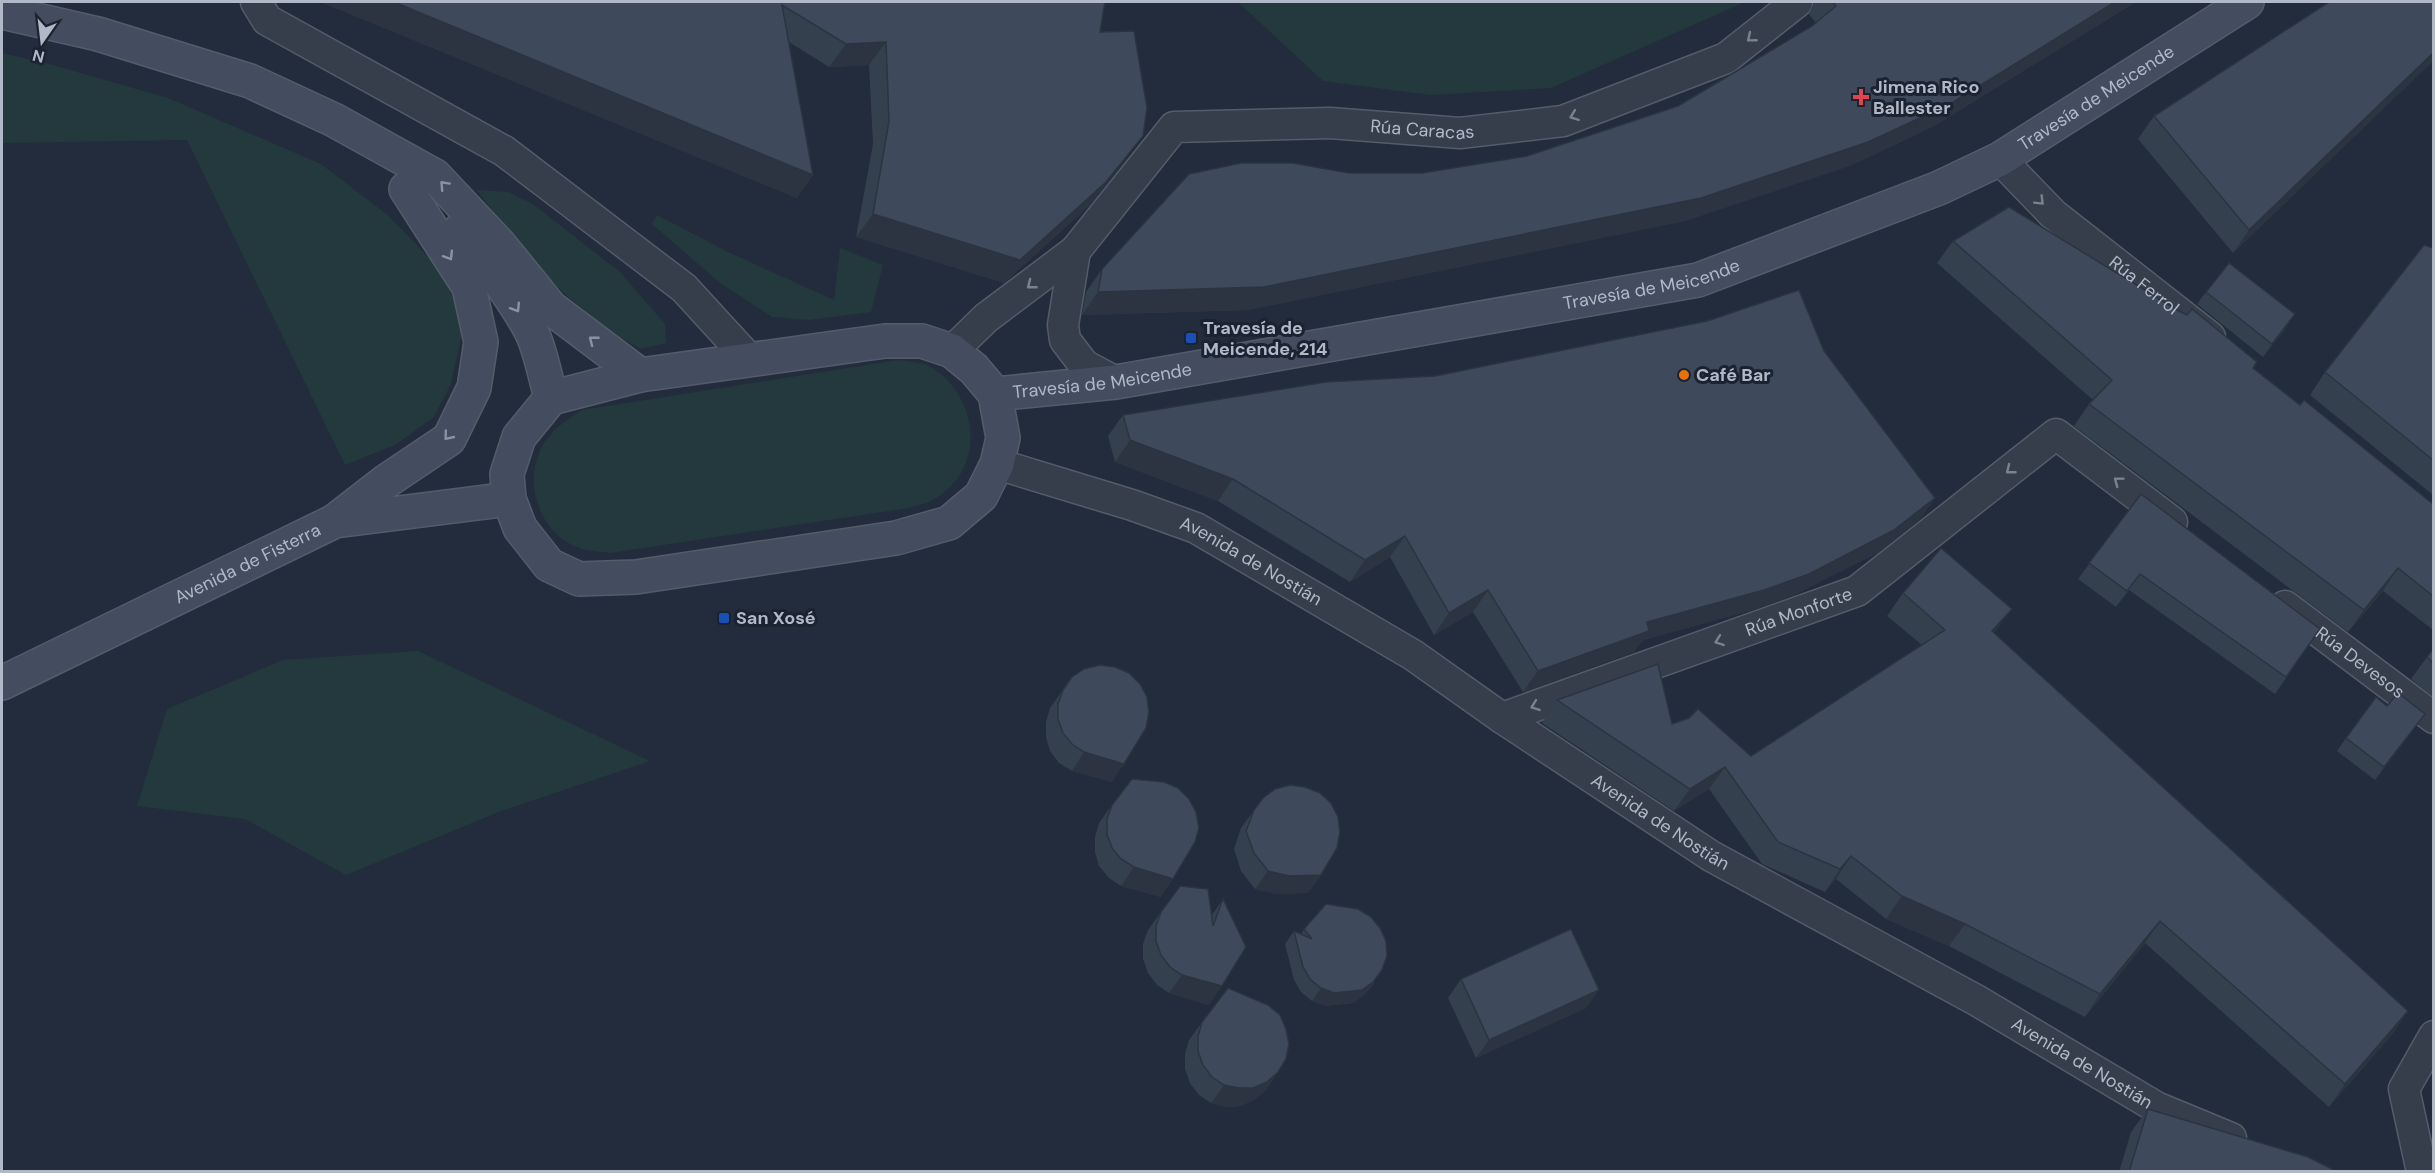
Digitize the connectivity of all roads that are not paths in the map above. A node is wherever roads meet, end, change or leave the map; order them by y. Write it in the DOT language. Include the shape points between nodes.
graph roads {
  1 [pos="256,2"];
  2 [pos="1797,2"];
  3 [pos="2247,2"];
  4 [pos="2,12"];
  5 [pos="334,120"];
  6 [pos="2000,159"];
  7 [pos="406,189"];
  8 [pos="1075,251"];
  9 [pos="952,351"];
  10 [pos="2231,354"];
  11 [pos="750,360"];
  12 [pos="640,375"];
  13 [pos="1116,382"];
  14 [pos="995,394"];
  15 [pos="551,398"];
  16 [pos="997,464"];
  17 [pos="509,499"];
  18 [pos="335,521"];
  19 [pos="2198,541"];
  20 [pos="2264,591"];
  21 [pos="2,683"];
  22 [pos="1502,718"];
  23 [pos="2433,718"];
  24 [pos="2433,1036"];
  25 [pos="2252,1145"];
  26 [pos="2422,1172"];
  1 -- 11 [label="street" via="267,20 504,150 684,288"];
  2 -- 8 [label="street, Rúa Caracas, one-way" via="1726,58 1563,121 1460,133 1330,123 1174,127"];
  3 -- 6 [label="main road, Travesía de Meicende"];
  4 -- 5 [label="main road" via="98,34 250,81"];
  5 -- 7 [label="main road"];
  12 -- 5 [label="main road, one-way" via="551,308 499,244 435,176"];
  6 -- 10 [label="street, Rúa Ferrol, one-way" via="2053,214"];
  6 -- 13 [label="main road, Travesía de Meicende" via="1939,188 1698,280"];
  7 -- 15 [label="main road, one-way" via="467,238 500,283 535,339"];
  7 -- 18 [label="main road, one-way" via="469,288 481,342 474,388 448,439"];
  8 -- 9 [label="street, Rúa Caracas, one-way" via="986,318"];
  8 -- 13 [label="street, Rúa Caracas" via="1063,325 1065,340 1084,365"];
  9 -- 11 [label="main road" via="922,340 885,341"];
  9 -- 14 [label="main road"];
  11 -- 12 [label="main road"];
  12 -- 15 [label="main road"];
  13 -- 14 [label="main road, Travesía de Meicende"];
  14 -- 16 [label="main road" via="1003,438"];
  15 -- 17 [label="main road" via="519,437 507,474"];
  16 -- 17 [label="main road" via="981,496 949,523 896,538 636,577 579,579 549,565 520,528"];
  16 -- 22 [label="street, Avenida de Nostián" via="1196,528 1413,655"];
  17 -- 18 [label="main road, Avenida de Fisterra"];
  18 -- 21 [label="main road, Avenida de Fisterra"];
  19 -- 22 [label="street, Rúa Monforte, one-way" via="2056,434 1857,591"];
  20 -- 23 [label="street, Rúa Devesos"];
  22 -- 25 [label="street, Avenida de Nostián" via="1711,856 1976,1000 2156,1107"];
  24 -- 26 [label="street" via="2404,1089"];
}
